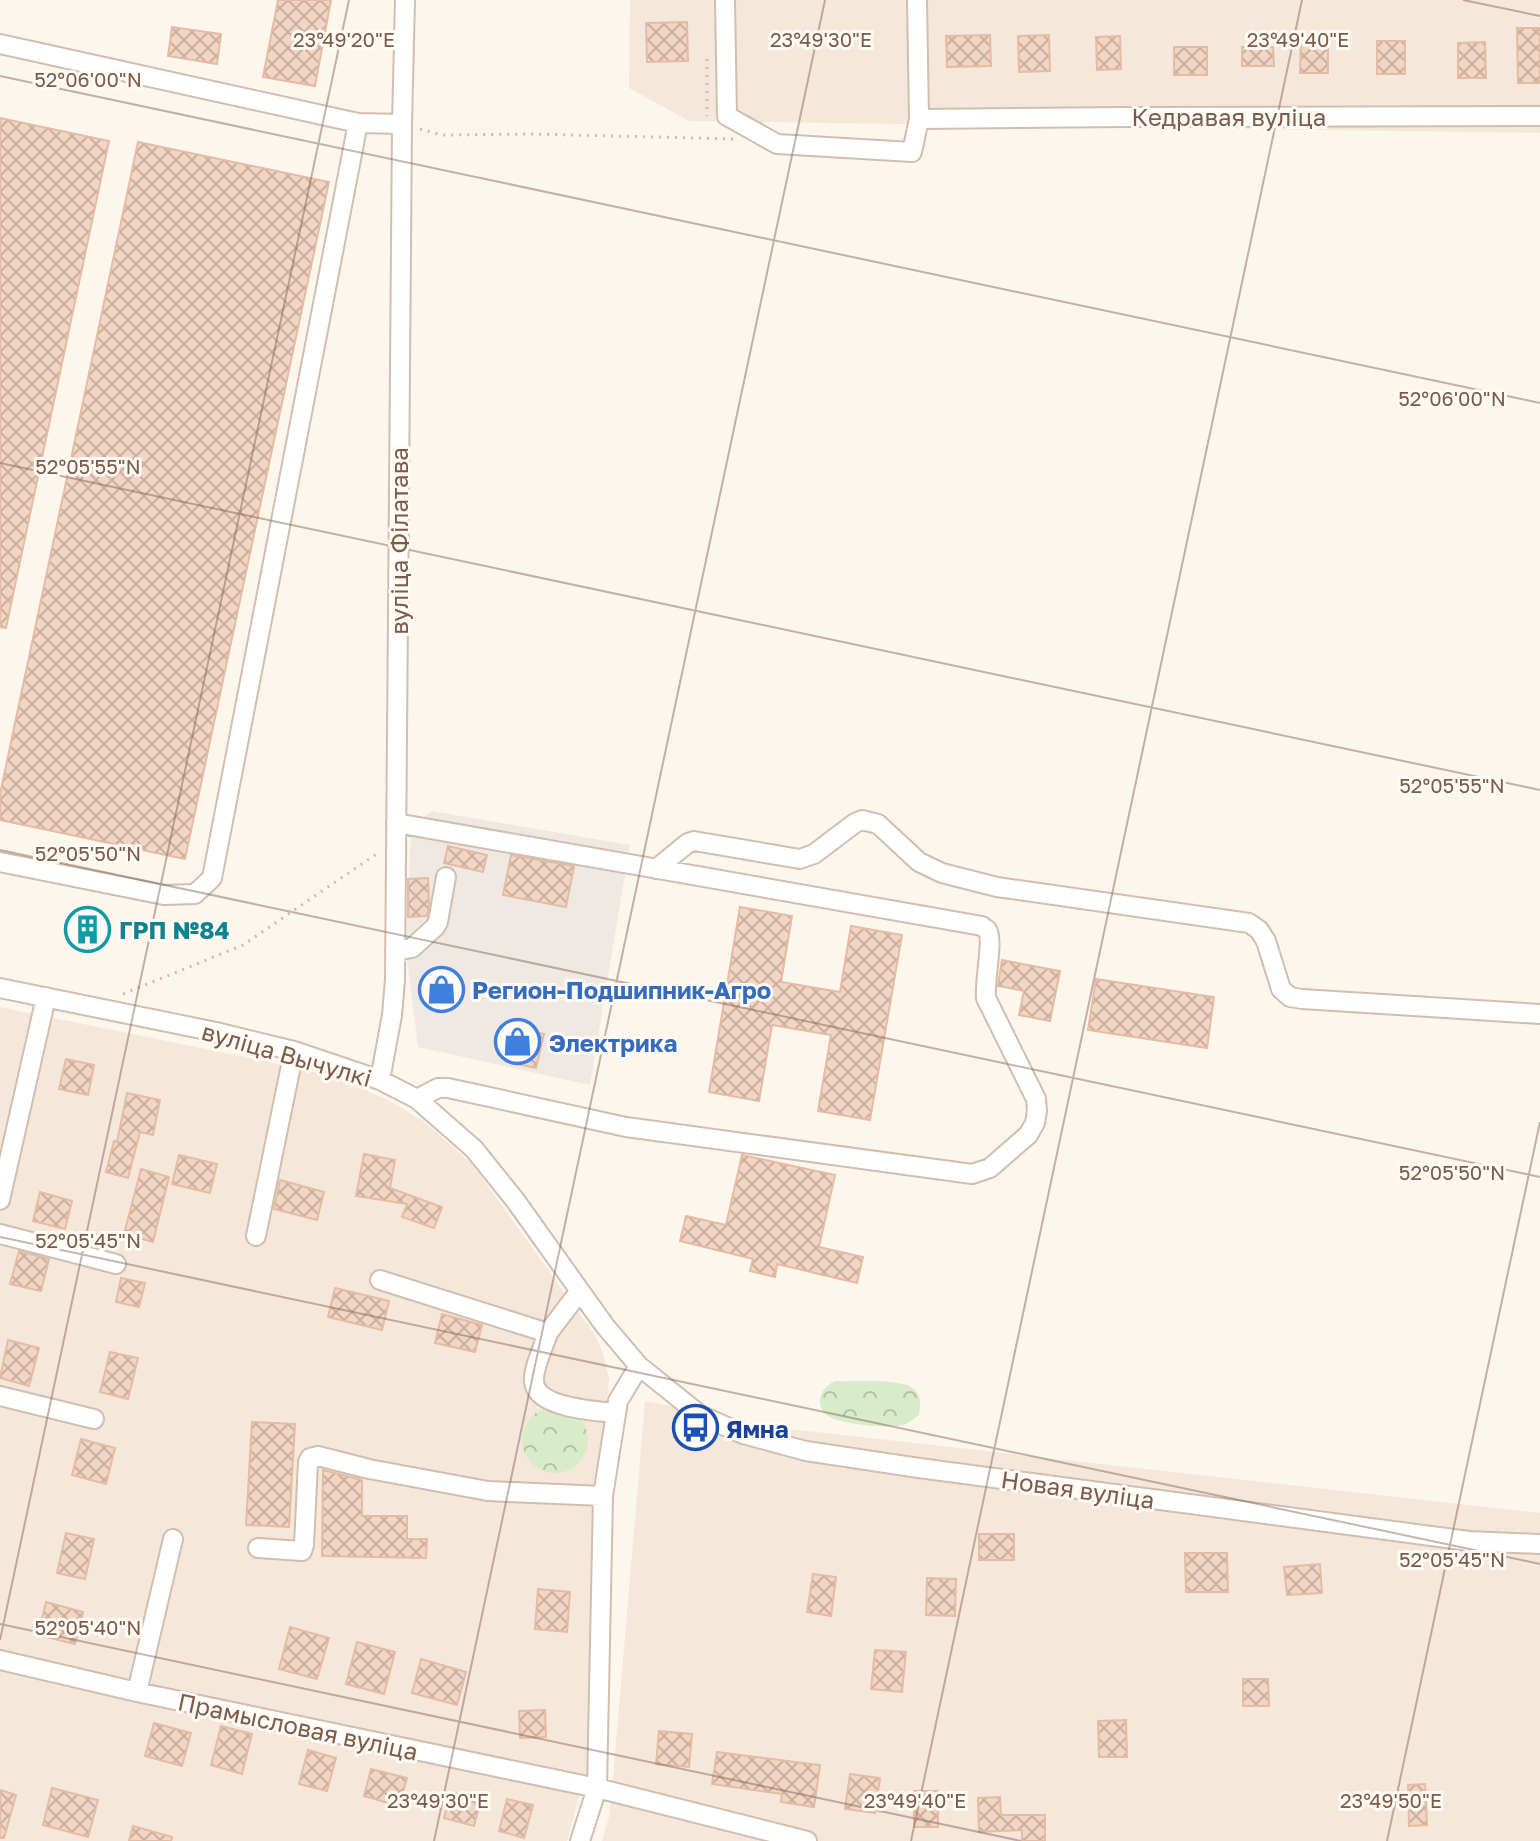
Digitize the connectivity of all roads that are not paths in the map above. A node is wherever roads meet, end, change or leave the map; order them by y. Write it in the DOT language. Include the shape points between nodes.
graph roads {
  1 [pos="405,0"];
  2 [pos="725,0"];
  3 [pos="917,0"];
  4 [pos="0,44"];
  5 [pos="1540,116"];
  6 [pos="919,119"];
  7 [pos="358,123"];
  8 [pos="402,124"];
  9 [pos="396,823"];
  10 [pos="0,862"];
  11 [pos="656,869"];
  12 [pos="446,877"];
  13 [pos="395,951"];
  14 [pos="0,988"];
  15 [pos="46,997"];
  16 [pos="1540,1014"];
  17 [pos="294,1051"];
  18 [pos="380,1080"];
  19 [pos="417,1099"];
  20 [pos="0,1200"];
  21 [pos="0,1234"];
  22 [pos="256,1236"];
  23 [pos="116,1264"];
  24 [pos="380,1280"];
  25 [pos="579,1292"];
  26 [pos="548,1333"];
  27 [pos="639,1366"];
  28 [pos="0,1396"];
  29 [pos="616,1413"];
  30 [pos="94,1419"];
  31 [pos="603,1496"];
  32 [pos="173,1539"];
  33 [pos="1540,1544"];
  34 [pos="258,1548"];
  35 [pos="0,1660"];
  36 [pos="137,1692"];
  37 [pos="597,1788"];
  38 [pos="580,1841"];
  39 [pos="807,1841"];
  1 -- 8 [label="street, вуліца Філатава"];
  2 -- 6 [label="street" via="727,116 777,144 912,152"];
  3 -- 6 [label="street"];
  4 -- 7 [label="street"];
  5 -- 6 [label="street, Кедравая вуліца"];
  7 -- 8 [label="street"];
  7 -- 10 [label="street" via="212,878 195,894 164,895"];
  8 -- 9 [label="street, вуліца Філатава"];
  9 -- 11 [label="street"];
  9 -- 13 [label="street, вуліца Філатава"];
  11 -- 16 [label="street" via="694,841 800,859 855,823 870,821 887,830 919,862 942,873 997,887 1249,923 1266,941 1281,989 1290,997"];
  11 -- 19 [label="street" via="982,926 991,940 986,998 1036,1099 1035,1123 1028,1135 990,1168 972,1174 626,1127 448,1088"];
  12 -- 13 [label="street" via="435,927 412,948"];
  13 -- 18 [label="street, вуліца Філатава" via="392,1015"];
  14 -- 15 [label="street, вуліца Вычулкі"];
  15 -- 17 [label="street, вуліца Вычулкі"];
  15 -- 20 [label="street"];
  17 -- 18 [label="street, вуліца Вычулкі"];
  17 -- 22 [label="street"];
  18 -- 19 [label="street, вуліца Вычулкі"];
  19 -- 25 [label="street, вуліца Вычулкі" via="474,1149"];
  21 -- 23 [label="street"];
  24 -- 26 [label="street"];
  25 -- 26 [label="street"];
  25 -- 27 [label="street, вуліца Вычулкі"];
  26 -- 29 [label="street" via="533,1378 535,1388 556,1403"];
  27 -- 29 [label="street"];
  27 -- 33 [label="street, Новая вуліца" via="700,1415 743,1434 806,1451 1469,1541"];
  28 -- 30 [label="street"];
  29 -- 31 [label="street"];
  31 -- 34 [label="street" via="488,1491 318,1456 308,1462 302,1551"];
  31 -- 37 [label="street"];
  32 -- 36 [label="street"];
  35 -- 36 [label="street, Прамысловая вуліца"];
  36 -- 37 [label="street, Прамысловая вуліца"];
  37 -- 38 [label="street"];
  37 -- 39 [label="street, Прамысловая вуліца"];
}
